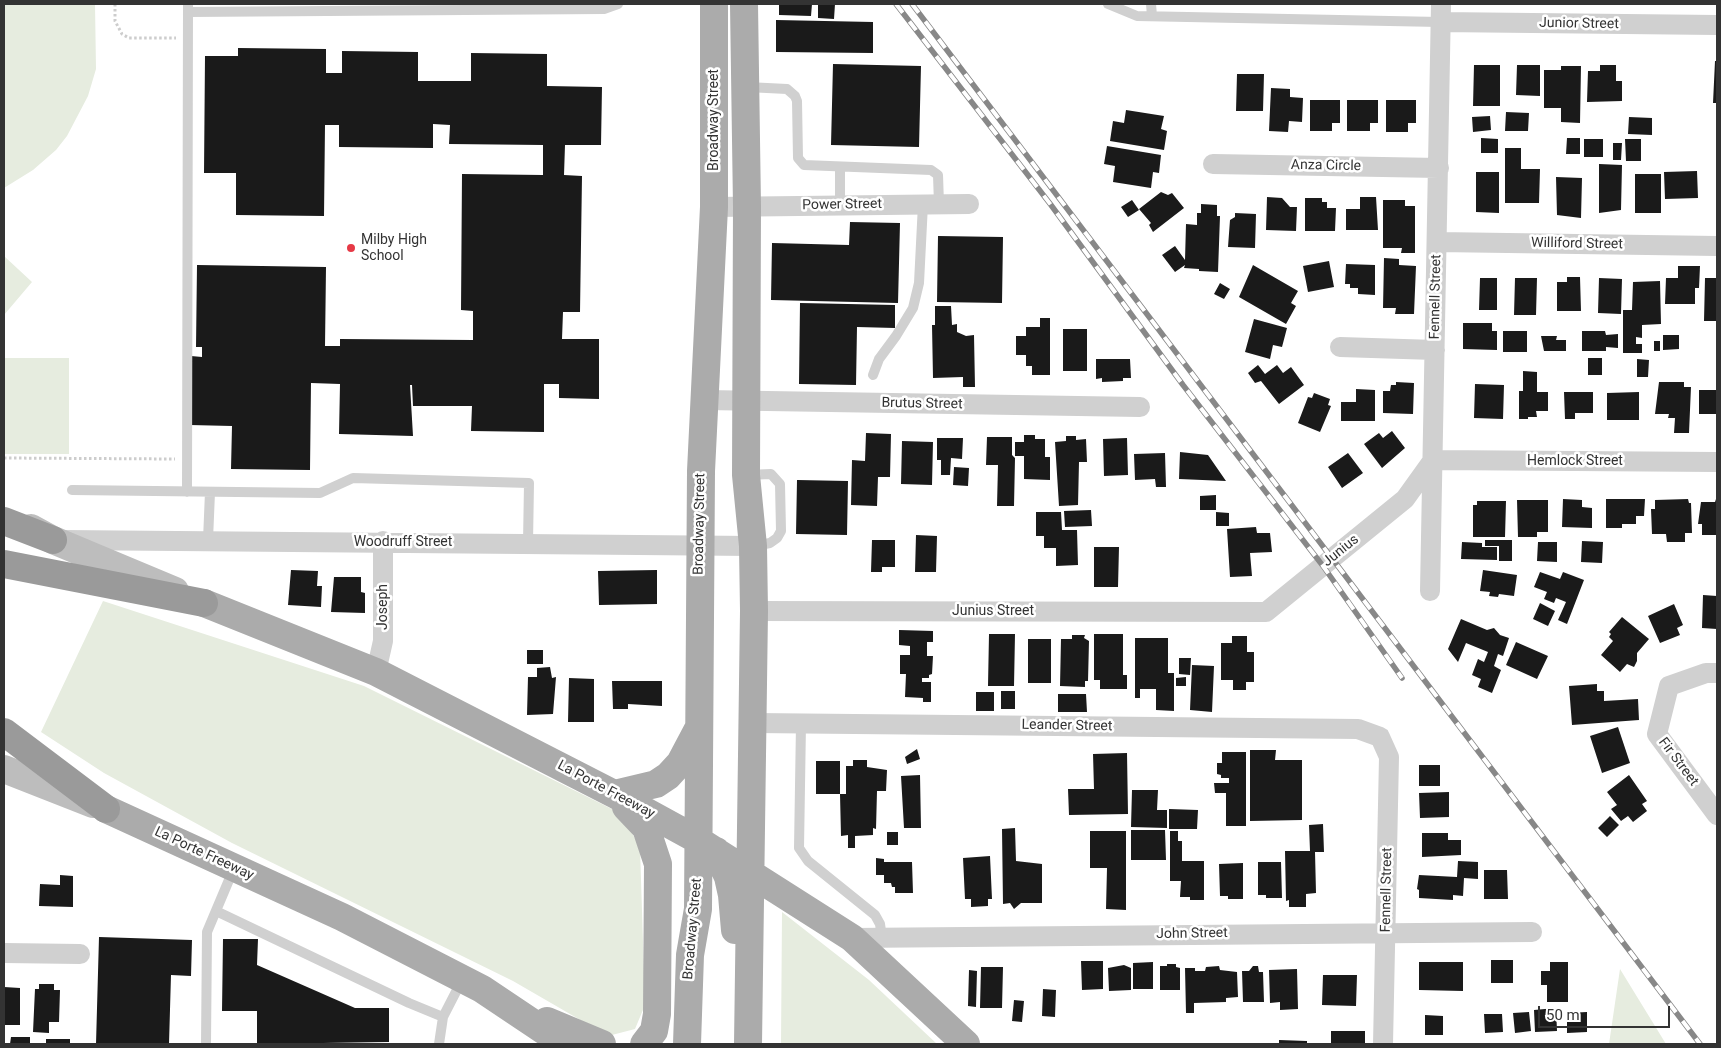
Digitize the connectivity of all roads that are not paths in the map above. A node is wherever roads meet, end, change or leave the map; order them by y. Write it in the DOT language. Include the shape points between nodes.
graph roads {
  1 [pos="618,4"];
  2 [pos="714,4"];
  3 [pos="744,4"];
  4 [pos="1108,4"];
  5 [pos="1152,4"];
  6 [pos="188,8"];
  7 [pos="1441,13"];
  8 [pos="1152,16"];
  9 [pos="1717,25"];
  10 [pos="746,87"];
  11 [pos="1213,164"];
  12 [pos="840,167"];
  13 [pos="1439,168"];
  14 [pos="931,204"];
  15 [pos="969,204"];
  16 [pos="840,206"];
  17 [pos="714,207"];
  18 [pos="747,207"];
  19 [pos="1438,242"];
  20 [pos="1717,246"];
  21 [pos="1340,347"];
  22 [pos="1435,350"];
  23 [pos="873,375"];
  24 [pos="705,400"];
  25 [pos="746,401"];
  26 [pos="1140,407"];
  27 [pos="1433,460"];
  28 [pos="1717,462"];
  29 [pos="72,490"];
  30 [pos="187,492"];
  31 [pos="210,492"];
  32 [pos="4,514"];
  33 [pos="4,521"];
  34 [pos="53,540"];
  35 [pos="208,540"];
  36 [pos="383,541"];
  37 [pos="528,543"];
  38 [pos="700,544"];
  39 [pos="753,546"];
  40 [pos="4,564"];
  41 [pos="1430,591"];
  42 [pos="204,603"];
  43 [pos="754,611"];
  44 [pos="1233,611"];
  45 [pos="376,672"];
  46 [pos="1717,673"];
  47 [pos="754,723"];
  48 [pos="801,724"];
  49 [pos="700,726"];
  50 [pos="4,732"];
  51 [pos="1380,737"];
  52 [pos="4,769"];
  53 [pos="614,794"];
  54 [pos="106,809"];
  55 [pos="1717,815"];
  56 [pos="707,845"];
  57 [pos="234,867"];
  58 [pos="752,872"];
  59 [pos="698,909"];
  60 [pos="216,910"];
  61 [pos="1386,932"];
  62 [pos="1532,932"];
  63 [pos="852,938"];
  64 [pos="882,938"];
  65 [pos="4,953"];
  66 [pos="80,954"];
  67 [pos="472,984"];
  68 [pos="443,1017"];
  69 [pos="206,1044"];
  70 [pos="439,1044"];
  71 [pos="564,1044"];
  72 [pos="602,1044"];
  73 [pos="644,1044"];
  74 [pos="687,1044"];
  75 [pos="702,1044"];
  76 [pos="734,1044"];
  77 [pos="748,1044"];
  78 [pos="966,1044"];
  79 [pos="1383,1044"];
  1 -- 6 [label="lane" via="604,9"];
  2 -- 17 [label="main road, Broadway Street"];
  3 -- 10 [label="main road"];
  4 -- 8 [label="lane" via="1137,16"];
  5 -- 8 [label="lane"];
  6 -- 30 [label="lane"];
  7 -- 8 [label="lane"];
  7 -- 9 [label="street, Junior Street"];
  7 -- 13 [label="street, Fennell Street"];
  10 -- 12 [label="lane" via="791,91 797,101 798,158 804,165"];
  10 -- 18 [label="main road"];
  11 -- 13 [label="street, Anza Circle"];
  12 -- 14 [label="lane" via="934,171 938,175"];
  12 -- 16 [label="lane"];
  13 -- 19 [label="street, Fennell Street"];
  14 -- 15 [label="street, Power Street"];
  14 -- 16 [label="street, Power Street"];
  14 -- 23 [label="lane" via="913,308 879,359"];
  16 -- 18 [label="street, Power Street"];
  17 -- 18 [label="street, Power Street"];
  17 -- 24 [label="main road, Broadway Street"];
  18 -- 25 [label="main road"];
  19 -- 20 [label="street, Williford Street"];
  19 -- 22 [label="street, Fennell Street"];
  21 -- 22 [label="street"];
  22 -- 27 [label="street, Fennell Street"];
  24 -- 25 [label="street, Brutus Street"];
  24 -- 38 [label="main road, Broadway Street"];
  25 -- 26 [label="street, Brutus Street"];
  25 -- 39 [label="main road" via="746,475"];
  27 -- 28 [label="street, Hemlock Street"];
  27 -- 41 [label="street, Fennell Street"];
  27 -- 44 [label="street, Junius" via="1405,499 1266,612"];
  29 -- 30 [label="lane"];
  30 -- 31 [label="lane"];
  31 -- 35 [label="lane"];
  31 -- 37 [label="lane" via="320,493 353,478 529,483"];
  32 -- 34 [label="main road"];
  33 -- 34 [label="highway"];
  34 -- 35 [label="street, Woodruff Street"];
  34 -- 42 [label="main road"];
  35 -- 36 [label="street, Woodruff Street"];
  36 -- 37 [label="street, Woodruff Street"];
  36 -- 45 [label="street, Joseph" via="383,641"];
  37 -- 38 [label="street, Woodruff Street"];
  38 -- 39 [label="street, Woodruff Street"];
  38 -- 49 [label="main road, Broadway Street"];
  39 -- 43 [label="main road"];
  40 -- 42 [label="highway"];
  42 -- 45 [label="main road, La Porte Freeway"];
  43 -- 44 [label="street, Junius Street"];
  43 -- 47 [label="main road"];
  45 -- 53 [label="main road, La Porte Freeway"];
  46 -- 55 [label="street, Fir Street" via="1706,673 1669,686 1657,734"];
  47 -- 48 [label="street, Leander Street"];
  47 -- 58 [label="main road"];
  48 -- 51 [label="street, Leander Street" via="1358,729"];
  48 -- 64 [label="lane" via="799,848 808,862 875,915"];
  49 -- 53 [label="main road" via="680,763 668,776 656,784"];
  49 -- 56 [label="main road, Broadway Street"];
  50 -- 54 [label="highway"];
  51 -- 61 [label="street, Fennell Street" via="1389,757"];
  52 -- 54 [label="main road"];
  53 -- 56 [label="main road, La Porte Freeway"];
  53 -- 73 [label="main road" via="646,828 658,864 657,1014 654,1031"];
  54 -- 57 [label="main road, La Porte Freeway"];
  56 -- 58 [label="main road, La Porte Freeway"];
  56 -- 59 [label="main road, Broadway Street"];
  56 -- 76 [label="main road" via="728,877 735,912"];
  57 -- 60 [label="lane"];
  57 -- 67 [label="main road, La Porte Freeway" via="342,917"];
  58 -- 63 [label="main road, La Porte Freeway"];
  58 -- 77 [label="main road"];
  59 -- 74 [label="main road, Broadway Street" via="690,955"];
  59 -- 75 [label="main road" via="703,954"];
  60 -- 68 [label="lane"];
  60 -- 69 [label="lane" via="207,932"];
  61 -- 62 [label="street, John Street"];
  61 -- 64 [label="street, John Street"];
  61 -- 79 [label="street, Fennell Street"];
  63 -- 64 [label="street, John Street"];
  63 -- 78 [label="main road, La Porte Freeway"];
  65 -- 66 [label="street"];
  67 -- 68 [label="lane"];
  67 -- 71 [label="main road, La Porte Freeway"];
  67 -- 72 [label="main road"];
  68 -- 70 [label="lane"];
}
